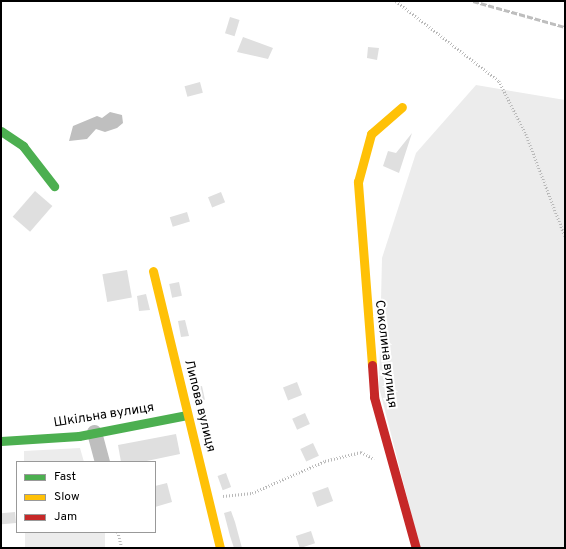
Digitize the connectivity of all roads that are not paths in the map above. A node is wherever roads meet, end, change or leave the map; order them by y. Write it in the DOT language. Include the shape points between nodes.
graph roads {
  1 [pos="402,108"];
  2 [pos="1,131"];
  3 [pos="54,186"];
  4 [pos="153,271"];
  5 [pos="188,415"];
  6 [pos="94,432"];
  7 [pos="1,441"];
  8 [pos="102,461"];
  9 [pos="220,548"];
  10 [pos="416,548"];
  1 -- 10 [label="street, Соколина вулиця" via="371,134 358,182 374,397"];
  2 -- 3 [label="street" via="23,146"];
  4 -- 5 [label="street, Липова вулиця"];
  5 -- 6 [label="street, Шкільна вулиця"];
  5 -- 9 [label="street, Липова вулиця"];
  6 -- 7 [label="street, Шкільна вулиця"];
  6 -- 8 [label="street"];
}
